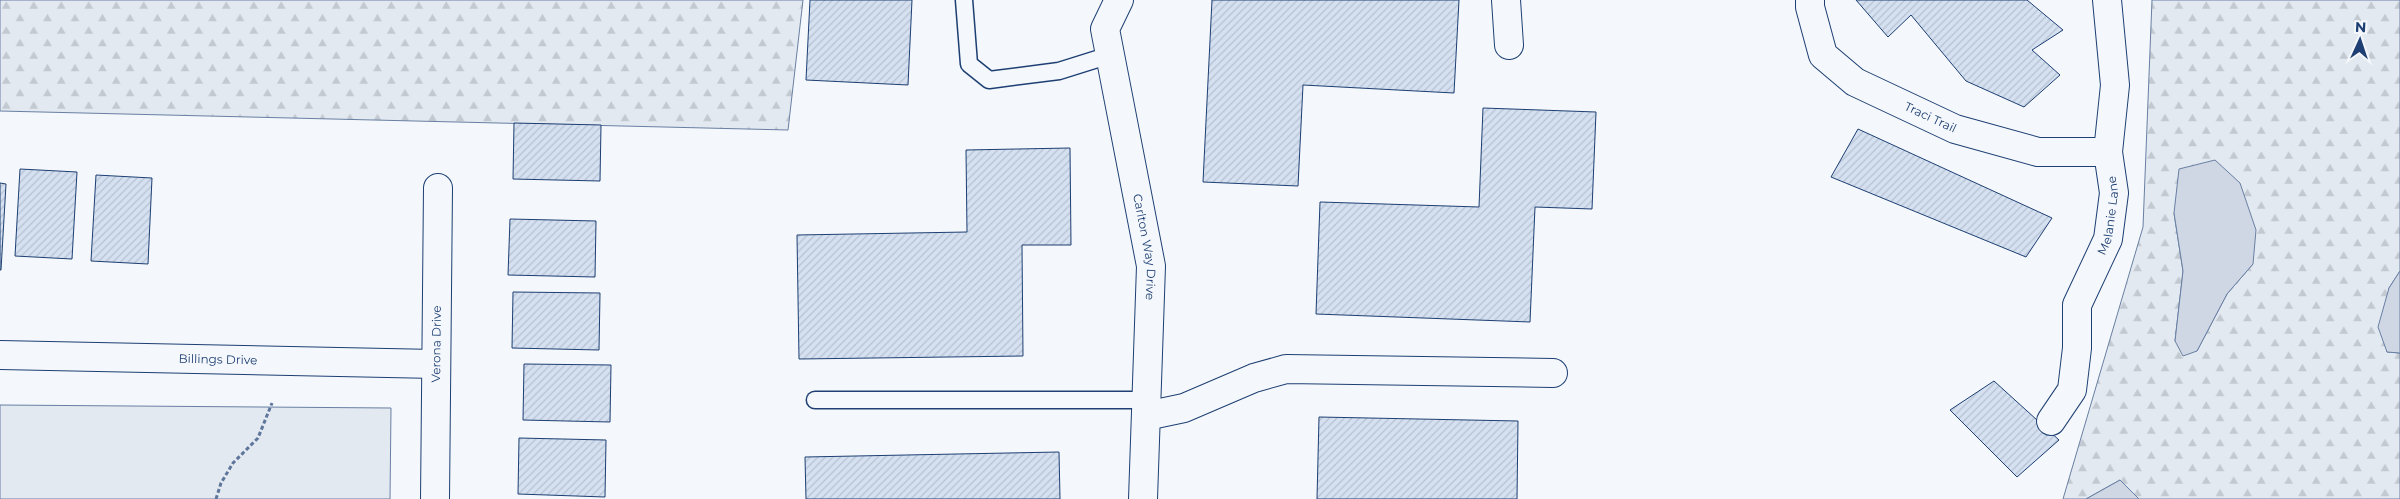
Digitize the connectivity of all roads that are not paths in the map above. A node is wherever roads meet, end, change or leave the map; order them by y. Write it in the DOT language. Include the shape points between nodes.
graph roads {
  1 [pos="964,0"];
  2 [pos="1119,0"];
  3 [pos="1506,0"];
  4 [pos="1810,0"];
  5 [pos="2107,0"];
  6 [pos="1509,45"];
  7 [pos="1110,55"];
  8 [pos="2108,152"];
  9 [pos="438,188"];
  10 [pos="0,355"];
  11 [pos="436,364"];
  12 [pos="1553,373"];
  13 [pos="815,400"];
  14 [pos="1146,408"];
  15 [pos="2051,421"];
  16 [pos="435,499"];
  17 [pos="1143,499"];
  1 -- 7 [label="lane" via="969,64 989,80 1059,71"];
  2 -- 7 [label="street, Carlton Way Drive" via="1105,29"];
  3 -- 6 [label="street"];
  4 -- 8 [label="street, Traci Trail" via="1823,56 1856,82 1956,129 2038,152"];
  5 -- 8 [label="street, Melanie Lane" via="2115,84"];
  7 -- 14 [label="street, Carlton Way Drive" via="1151,266"];
  8 -- 15 [label="street, Melanie Lane" via="2114,193 2108,239 2077,306 2072,390"];
  9 -- 11 [label="street, Verona Drive"];
  10 -- 11 [label="street, Billings Drive"];
  11 -- 16 [label="street, Verona Drive"];
  12 -- 14 [label="street" via="1286,369 1254,378 1184,408"];
  13 -- 14 [label="lane"];
  14 -- 17 [label="street, Carlton Way Drive"];
}
